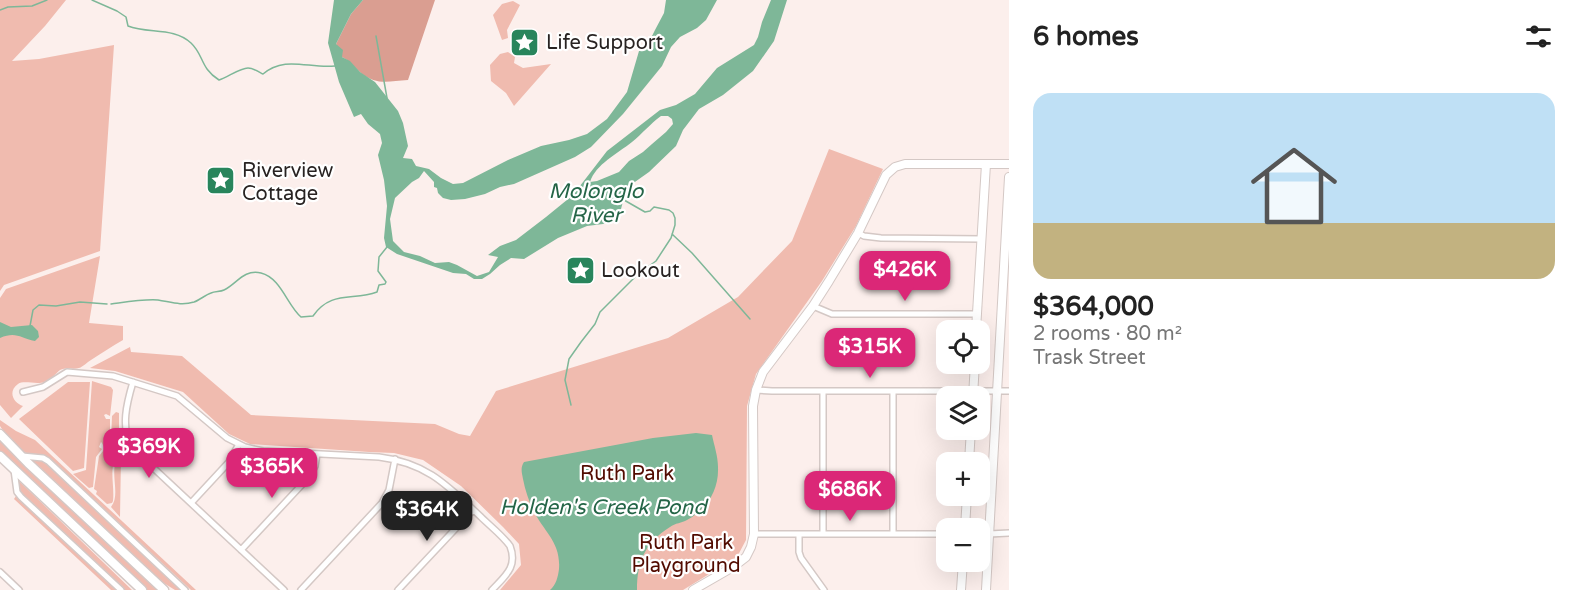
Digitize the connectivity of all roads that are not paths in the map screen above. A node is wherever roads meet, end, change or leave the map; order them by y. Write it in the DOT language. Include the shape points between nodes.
graph roads {
  1 [pos="986,164"];
  2 [pos="1009,164"];
  3 [pos="1009,177"];
  4 [pos="858,233"];
  5 [pos="1007,238"];
  6 [pos="982,239"];
  7 [pos="813,306"];
  8 [pos="977,314"];
  9 [pos="1005,314"];
  10 [pos="977,320"];
  11 [pos="133,381"];
  12 [pos="756,390"];
  13 [pos="822,391"];
  14 [pos="893,391"];
  15 [pos="997,391"];
  16 [pos="1009,391"];
  17 [pos="23,392"];
  18 [pos="936,392"];
  19 [pos="990,392"];
  20 [pos="0,434"];
  21 [pos="239,444"];
  22 [pos="317,454"];
  23 [pos="0,456"];
  24 [pos="21,456"];
  25 [pos="395,459"];
  26 [pos="14,470"];
  27 [pos="191,503"];
  28 [pos="473,510"];
  29 [pos="990,518"];
  30 [pos="1009,533"];
  31 [pos="754,534"];
  32 [pos="799,534"];
  33 [pos="823,534"];
  34 [pos="893,534"];
  35 [pos="936,534"];
  36 [pos="990,534"];
  37 [pos="241,550"];
  38 [pos="0,572"];
  39 [pos="963,572"];
  40 [pos="987,572"];
  41 [pos="20,590"];
  42 [pos="121,590"];
  43 [pos="142,590"];
  44 [pos="164,590"];
  45 [pos="185,590"];
  46 [pos="284,590"];
  47 [pos="301,590"];
  48 [pos="398,590"];
  49 [pos="492,590"];
  50 [pos="693,590"];
  51 [pos="824,590"];
  52 [pos="962,590"];
  53 [pos="986,590"];
  1 -- 2 [label="street"];
  1 -- 4 [label="street" via="894,167 881,183"];
  1 -- 6 [label="street"];
  3 -- 5 [label="street"];
  4 -- 6 [label="street" via="880,238"];
  4 -- 7 [label="street"];
  5 -- 9 [label="street"];
  6 -- 8 [label="street"];
  7 -- 8 [label="street" via="832,314"];
  7 -- 12 [label="street" via="763,372"];
  8 -- 10 [label="street"];
  9 -- 15 [label="street"];
  11 -- 17 [label="street" via="69,372 43,387"];
  11 -- 21 [label="street" via="177,396 221,434"];
  11 -- 27 [label="street" via="128,400 129,442"];
  12 -- 13 [label="street"];
  12 -- 31 [label="street"];
  13 -- 14 [label="street"];
  13 -- 33 [label="street"];
  14 -- 18 [label="street"];
  14 -- 34 [label="street"];
  15 -- 16 [label="street"];
  15 -- 19 [label="street"];
  15 -- 29 [label="street"];
  20 -- 24 [label="main road"];
  21 -- 22 [label="street" via="258,450"];
  21 -- 27 [label="street" via="229,462"];
  22 -- 25 [label="street"];
  22 -- 37 [label="street" via="309,477"];
  23 -- 26 [label="main road"];
  24 -- 44 [label="main road"];
  24 -- 45 [label="street" via="48,461"];
  25 -- 28 [label="street" via="437,477"];
  25 -- 47 [label="street" via="389,490 382,503"];
  26 -- 42 [label="street" via="21,497"];
  26 -- 43 [label="main road"];
  27 -- 37 [label="street"];
  28 -- 48 [label="street"];
  28 -- 49 [label="street" via="508,543 513,553 511,567"];
  30 -- 36 [label="street"];
  31 -- 32 [label="street"];
  31 -- 50 [label="street" via="746,557"];
  32 -- 33 [label="street"];
  32 -- 51 [label="street" via="801,558"];
  33 -- 34 [label="street"];
  34 -- 35 [label="street"];
  37 -- 46 [label="street"];
  38 -- 41 [label="street"];
  39 -- 52 [label="street"];
  40 -- 53 [label="street"];
}
